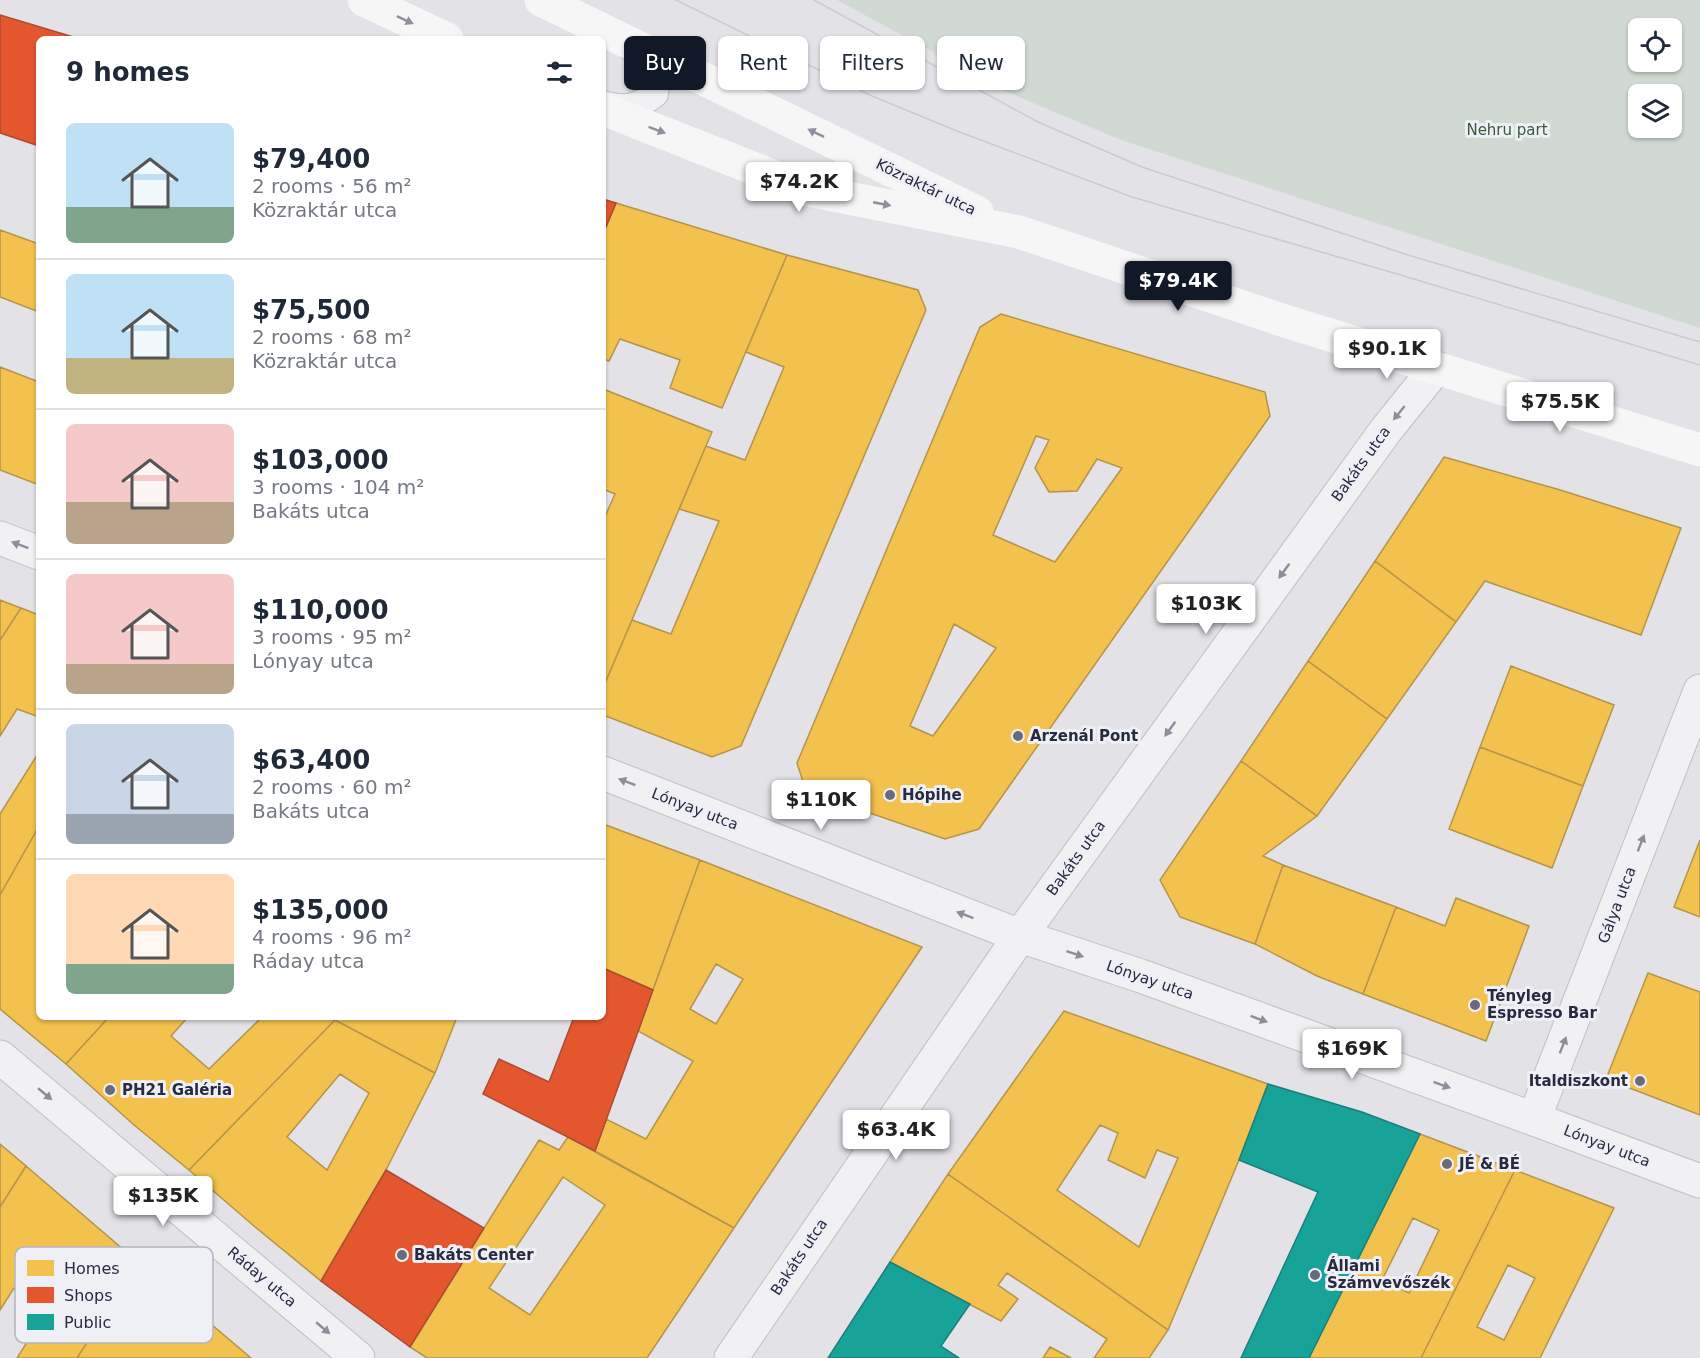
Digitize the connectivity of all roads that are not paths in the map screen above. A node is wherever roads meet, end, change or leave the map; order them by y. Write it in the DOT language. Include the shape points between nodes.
graph roads {
  1 [pos="364,0"];
  2 [pos="541,0"];
  3 [pos="593,25"];
  4 [pos="441,36"];
  5 [pos="606,105"];
  6 [pos="606,110"];
  7 [pos="1020,232"];
  8 [pos="1436,368"];
  9 [pos="1700,450"];
  10 [pos="0,538"];
  11 [pos="36,552"];
  12 [pos="1700,691"];
  13 [pos="606,774"];
  14 [pos="1020,936"];
  15 [pos="0,1057"];
  16 [pos="1534,1119"];
  17 [pos="1700,1181"];
  18 [pos="358,1358"];
  19 [pos="731,1358"];
  1 -- 4 [label="main road, one-way"];
  2 -- 3 [label="main road, Közraktár utca"];
  3 -- 5 [label="lane" via="630,47 657,78 655,94 641,105 619,108"];
  7 -- 3 [label="main road, Közraktár utca, one-way"];
  6 -- 7 [label="main road, Közraktár utca, one-way" via="808,190"];
  7 -- 8 [label="main road, Közraktár utca"];
  8 -- 9 [label="main road, Közraktár utca"];
  8 -- 14 [label="street, Bakáts utca, one-way" via="1386,430"];
  11 -- 10 [label="street, one-way"];
  16 -- 12 [label="street, Gálya utca, one-way"];
  14 -- 13 [label="street, Lónyay utca, one-way"];
  14 -- 16 [label="street, Lónyay utca, one-way"];
  14 -- 19 [label="street, Bakáts utca"];
  15 -- 18 [label="street, Ráday utca, one-way"];
  16 -- 17 [label="street, Lónyay utca"];
}
